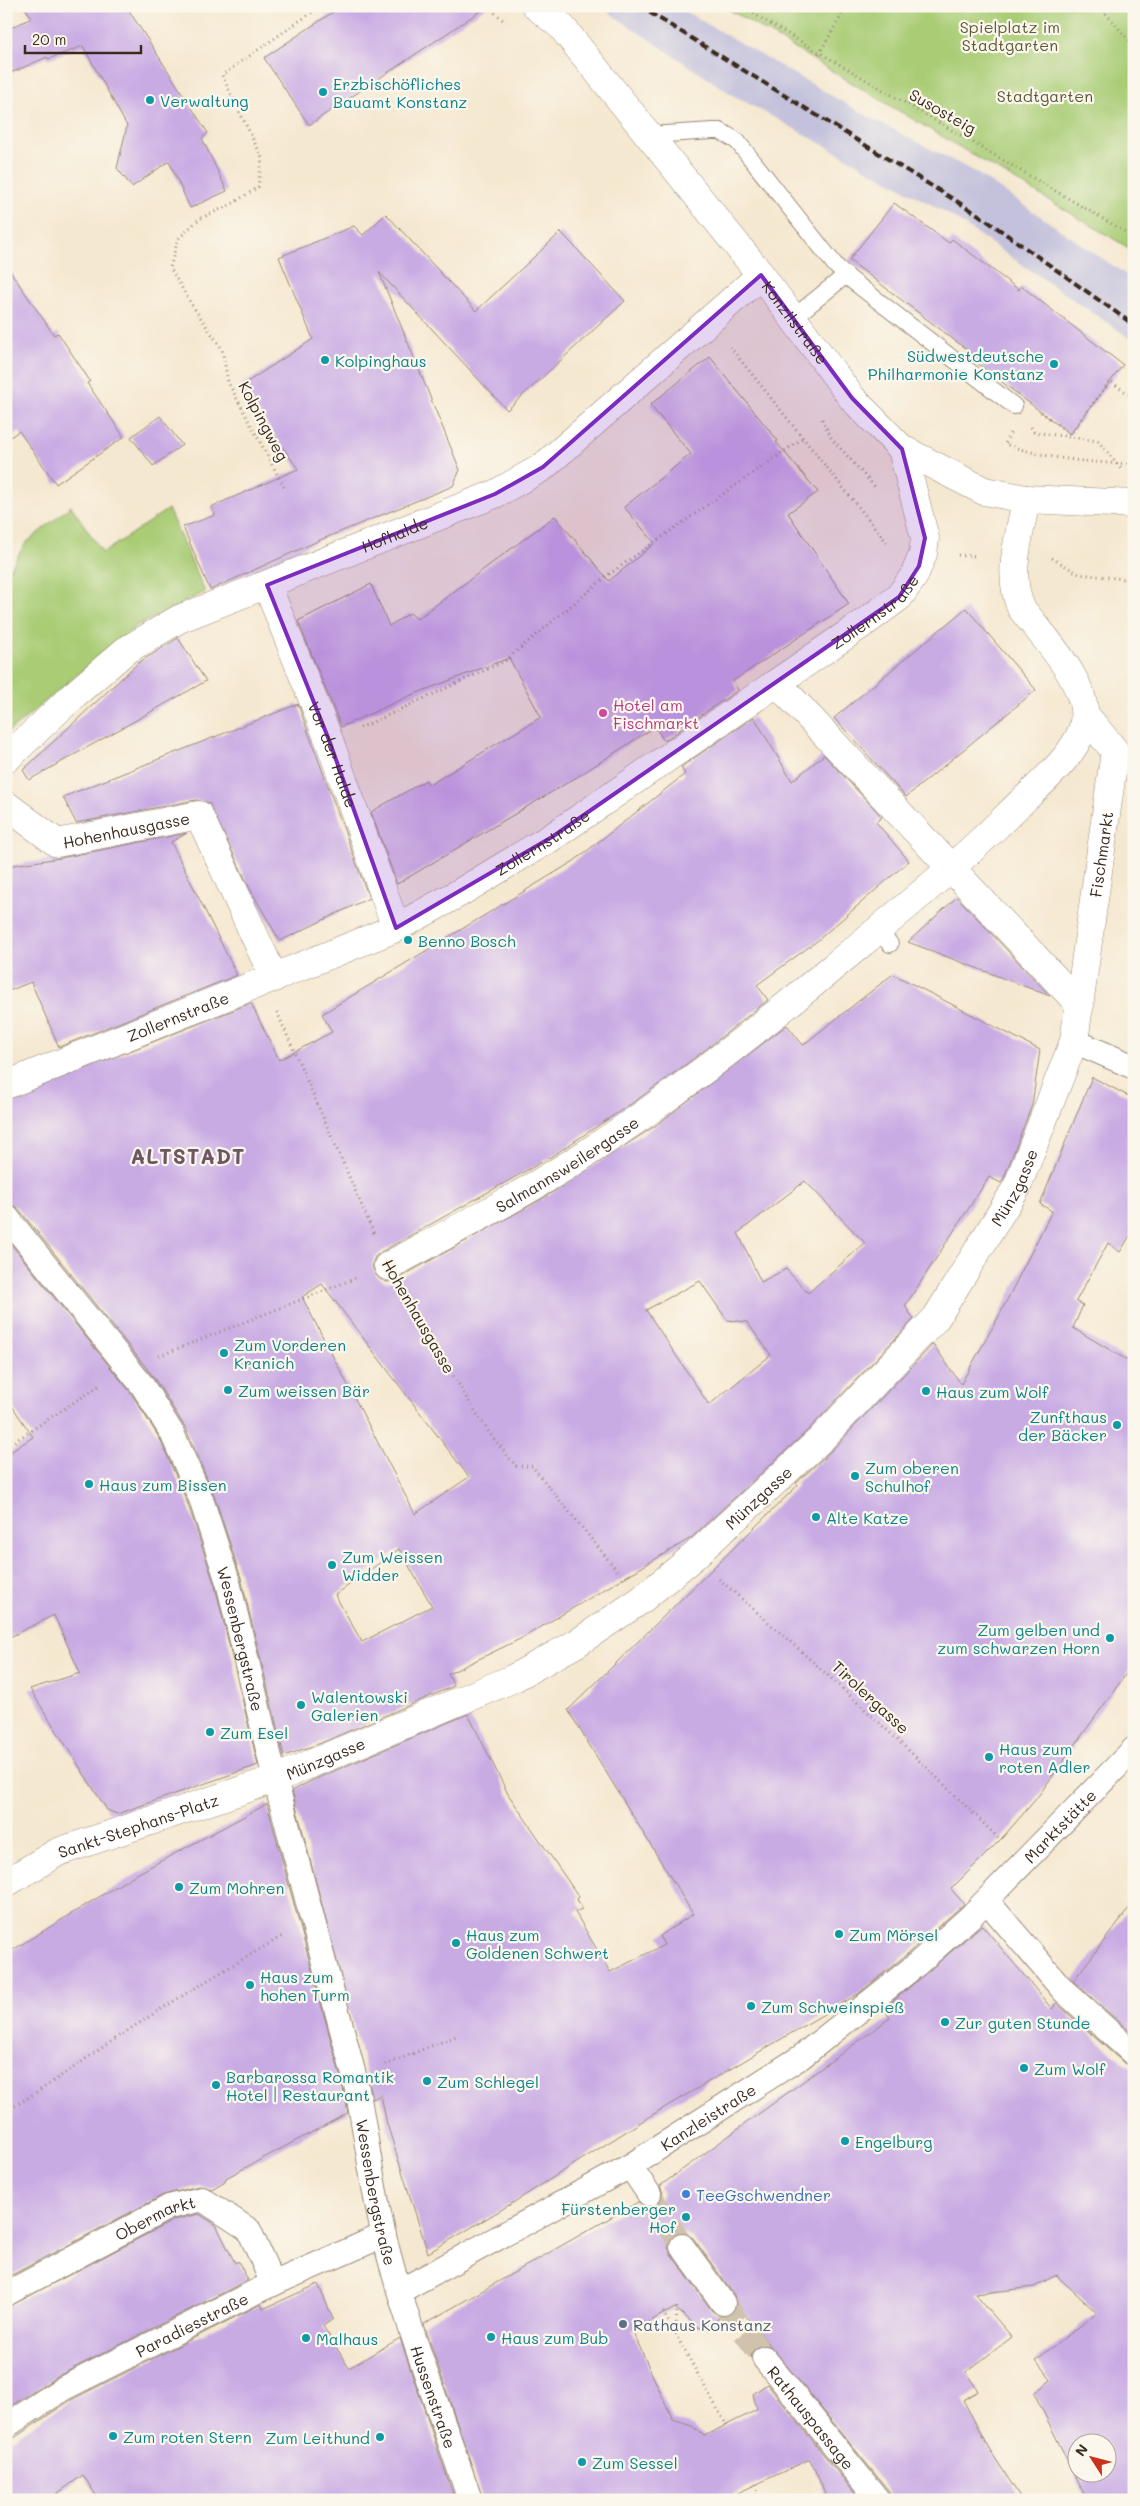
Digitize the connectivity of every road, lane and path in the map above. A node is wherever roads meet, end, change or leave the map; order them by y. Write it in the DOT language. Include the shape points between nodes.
graph roads {
  1 [pos="321,6"];
  2 [pos="536,6"];
  3 [pos="740,6"];
  4 [pos="847,6"];
  5 [pos="1100,6"];
  6 [pos="1134,46"];
  7 [pos="819,54"];
  8 [pos="650,135"];
  9 [pos="1134,237"];
  10 [pos="761,275"];
  11 [pos="846,275"];
  12 [pos="793,318"];
  13 [pos="709,321"];
  14 [pos="1134,398"];
  15 [pos="1014,406"];
  16 [pos="1034,432"];
  17 [pos="803,438"];
  18 [pos="902,449"];
  19 [pos="1116,463"];
  20 [pos="1134,464"];
  21 [pos="1122,470"];
  22 [pos="284,487"];
  23 [pos="1026,499"];
  24 [pos="1134,504"];
  25 [pos="923,554"];
  26 [pos="978,556"];
  27 [pos="1052,558"];
  28 [pos="1134,580"];
  29 [pos="267,585"];
  30 [pos="776,683"];
  31 [pos="1085,715"];
  32 [pos="329,740"];
  33 [pos="6,759"];
  34 [pos="6,805"];
  35 [pos="952,867"];
  36 [pos="396,928"];
  37 [pos="268,980"];
  38 [pos="1080,1004"];
  39 [pos="1074,1041"];
  40 [pos="1134,1066"];
  41 [pos="6,1085"];
  42 [pos="6,1216"];
  43 [pos="388,1266"];
  44 [pos="128,1368"];
  45 [pos="6,1447"];
  46 [pos="693,1557"];
  47 [pos="641,1600"];
  48 [pos="1134,1749"];
  49 [pos="275,1779"];
  50 [pos="1024,1863"];
  51 [pos="6,1883"];
  52 [pos="987,1901"];
  53 [pos="312,1922"];
  54 [pos="456,2036"];
  55 [pos="1134,2054"];
  56 [pos="354,2075"];
  57 [pos="6,2111"];
  58 [pos="630,2166"];
  59 [pos="649,2194"];
  60 [pos="384,2235"];
  61 [pos="682,2246"];
  62 [pos="273,2284"];
  63 [pos="400,2291"];
  64 [pos="6,2294"];
  65 [pos="723,2303"];
  66 [pos="678,2304"];
  67 [pos="663,2312"];
  68 [pos="676,2333"];
  69 [pos="764,2358"];
  70 [pos="6,2426"];
  71 [pos="728,2426"];
  72 [pos="756,2484"];
  73 [pos="470,2500"];
  74 [pos="756,2500"];
  75 [pos="878,2500"];
  1 -- 22 [label="path, Kolpingweg" via="222,75 262,158 258,187 232,204 199,219 178,240 170,268 222,349 228,382"];
  2 -- 8 [label="street, Konzilstraße" via="561,26"];
  3 -- 7 [label="path, Susosteig"];
  4 -- 7 [label="path"];
  5 -- 6 [label="path"];
  7 -- 9 [label="path, Susosteig"];
  8 -- 10 [label="street, Konzilstraße"];
  8 -- 11 [label="lane" via="713,131 730,136"];
  10 -- 12 [label="street, Konzilstraße"];
  10 -- 13 [label="street, Hofhalde"];
  11 -- 12 [label="lane"];
  11 -- 15 [label="lane"];
  12 -- 18 [label="street, Konzilstraße" via="852,398"];
  13 -- 17 [label="path"];
  13 -- 29 [label="street, Hofhalde" via="543,466 495,494"];
  14 -- 15 [label="path" via="1110,381 1070,434 1020,396"];
  15 -- 19 [label="path" via="1009,412 1014,426 1005,444 1043,455"];
  16 -- 19 [label="path" via="1098,441"];
  17 -- 25 [label="path" via="896,554"];
  17 -- 32 [label="path" via="608,575 505,661"];
  18 -- 23 [label="street, Konzilstraße" via="984,491"];
  18 -- 25 [label="street, Zollernstraße" via="924,538"];
  19 -- 20 [label="path"];
  19 -- 21 [label="path"];
  23 -- 24 [label="street, Konzilstraße"];
  23 -- 31 [label="street, Fischmarkt" via="1013,580 1015,593 1021,608 1080,689"];
  25 -- 26 [label="path"];
  25 -- 30 [label="street, Zollernstraße" via="914,576 899,597"];
  27 -- 28 [label="path" via="1079,574"];
  29 -- 32 [label="street, Vor der Halde"];
  29 -- 33 [label="street, Hofhalde" via="179,619 126,651"];
  30 -- 35 [label="street"];
  30 -- 36 [label="street, Zollernstraße" via="552,837"];
  31 -- 35 [label="street, Fischmarkt" via="1083,728 1070,753"];
  31 -- 38 [label="street, Fischmarkt" via="1115,752"];
  32 -- 36 [label="street, Vor der Halde"];
  34 -- 37 [label="street, Hohenhausgasse" via="56,843 199,815"];
  35 -- 38 [label="street"];
  35 -- 43 [label="street, Salmannsweilergasse" via="884,937 640,1117 508,1200"];
  36 -- 37 [label="street, Zollernstraße"];
  37 -- 41 [label="street, Zollernstraße"];
  37 -- 43 [label="path, Hohenhausgasse"];
  38 -- 39 [label="street, Fischmarkt"];
  39 -- 40 [label="street"];
  39 -- 46 [label="street, Münzgasse" via="1017,1187 936,1318 821,1439"];
  42 -- 44 [label="street, Wessenbergstraße"];
  43 -- 44 [label="path"];
  43 -- 47 [label="path, Hohenhausgasse" via="490,1434 516,1466 532,1466"];
  44 -- 45 [label="path"];
  44 -- 49 [label="street, Wessenbergstraße" via="172,1432 201,1499 228,1582"];
  46 -- 47 [label="street, Münzgasse"];
  46 -- 50 [label="path, Tirolergasse" via="805,1653"];
  47 -- 49 [label="street, Münzgasse" via="512,1679"];
  48 -- 50 [label="street, Marktstätte"];
  49 -- 51 [label="street, Sankt-Stephans-Platz" via="58,1852"];
  49 -- 53 [label="street, Wessenbergstraße"];
  50 -- 52 [label="street, Marktstätte"];
  52 -- 55 [label="street" via="1064,1991"];
  52 -- 58 [label="street, Kanzleistraße" via="916,1965 801,2057"];
  53 -- 56 [label="street, Wessenbergstraße"];
  53 -- 57 [label="path" via="200,1984"];
  54 -- 56 [label="path"];
  56 -- 60 [label="street, Wessenbergstraße"];
  58 -- 59 [label="street"];
  58 -- 63 [label="street, Kanzleistraße"];
  60 -- 62 [label="street, Paradiesstraße"];
  60 -- 63 [label="street, Wessenbergstraße"];
  61 -- 65 [label="street"];
  62 -- 64 [label="street, Obermarkt" via="249,2230 202,2199 169,2207"];
  62 -- 70 [label="street, Paradiesstraße" via="64,2388"];
  63 -- 73 [label="street, Hussenstraße"];
  66 -- 68 [label="path"];
  67 -- 68 [label="path"];
  68 -- 71 [label="path"];
  69 -- 75 [label="street, Rathauspassage"];
  72 -- 74 [label="path"];
}
